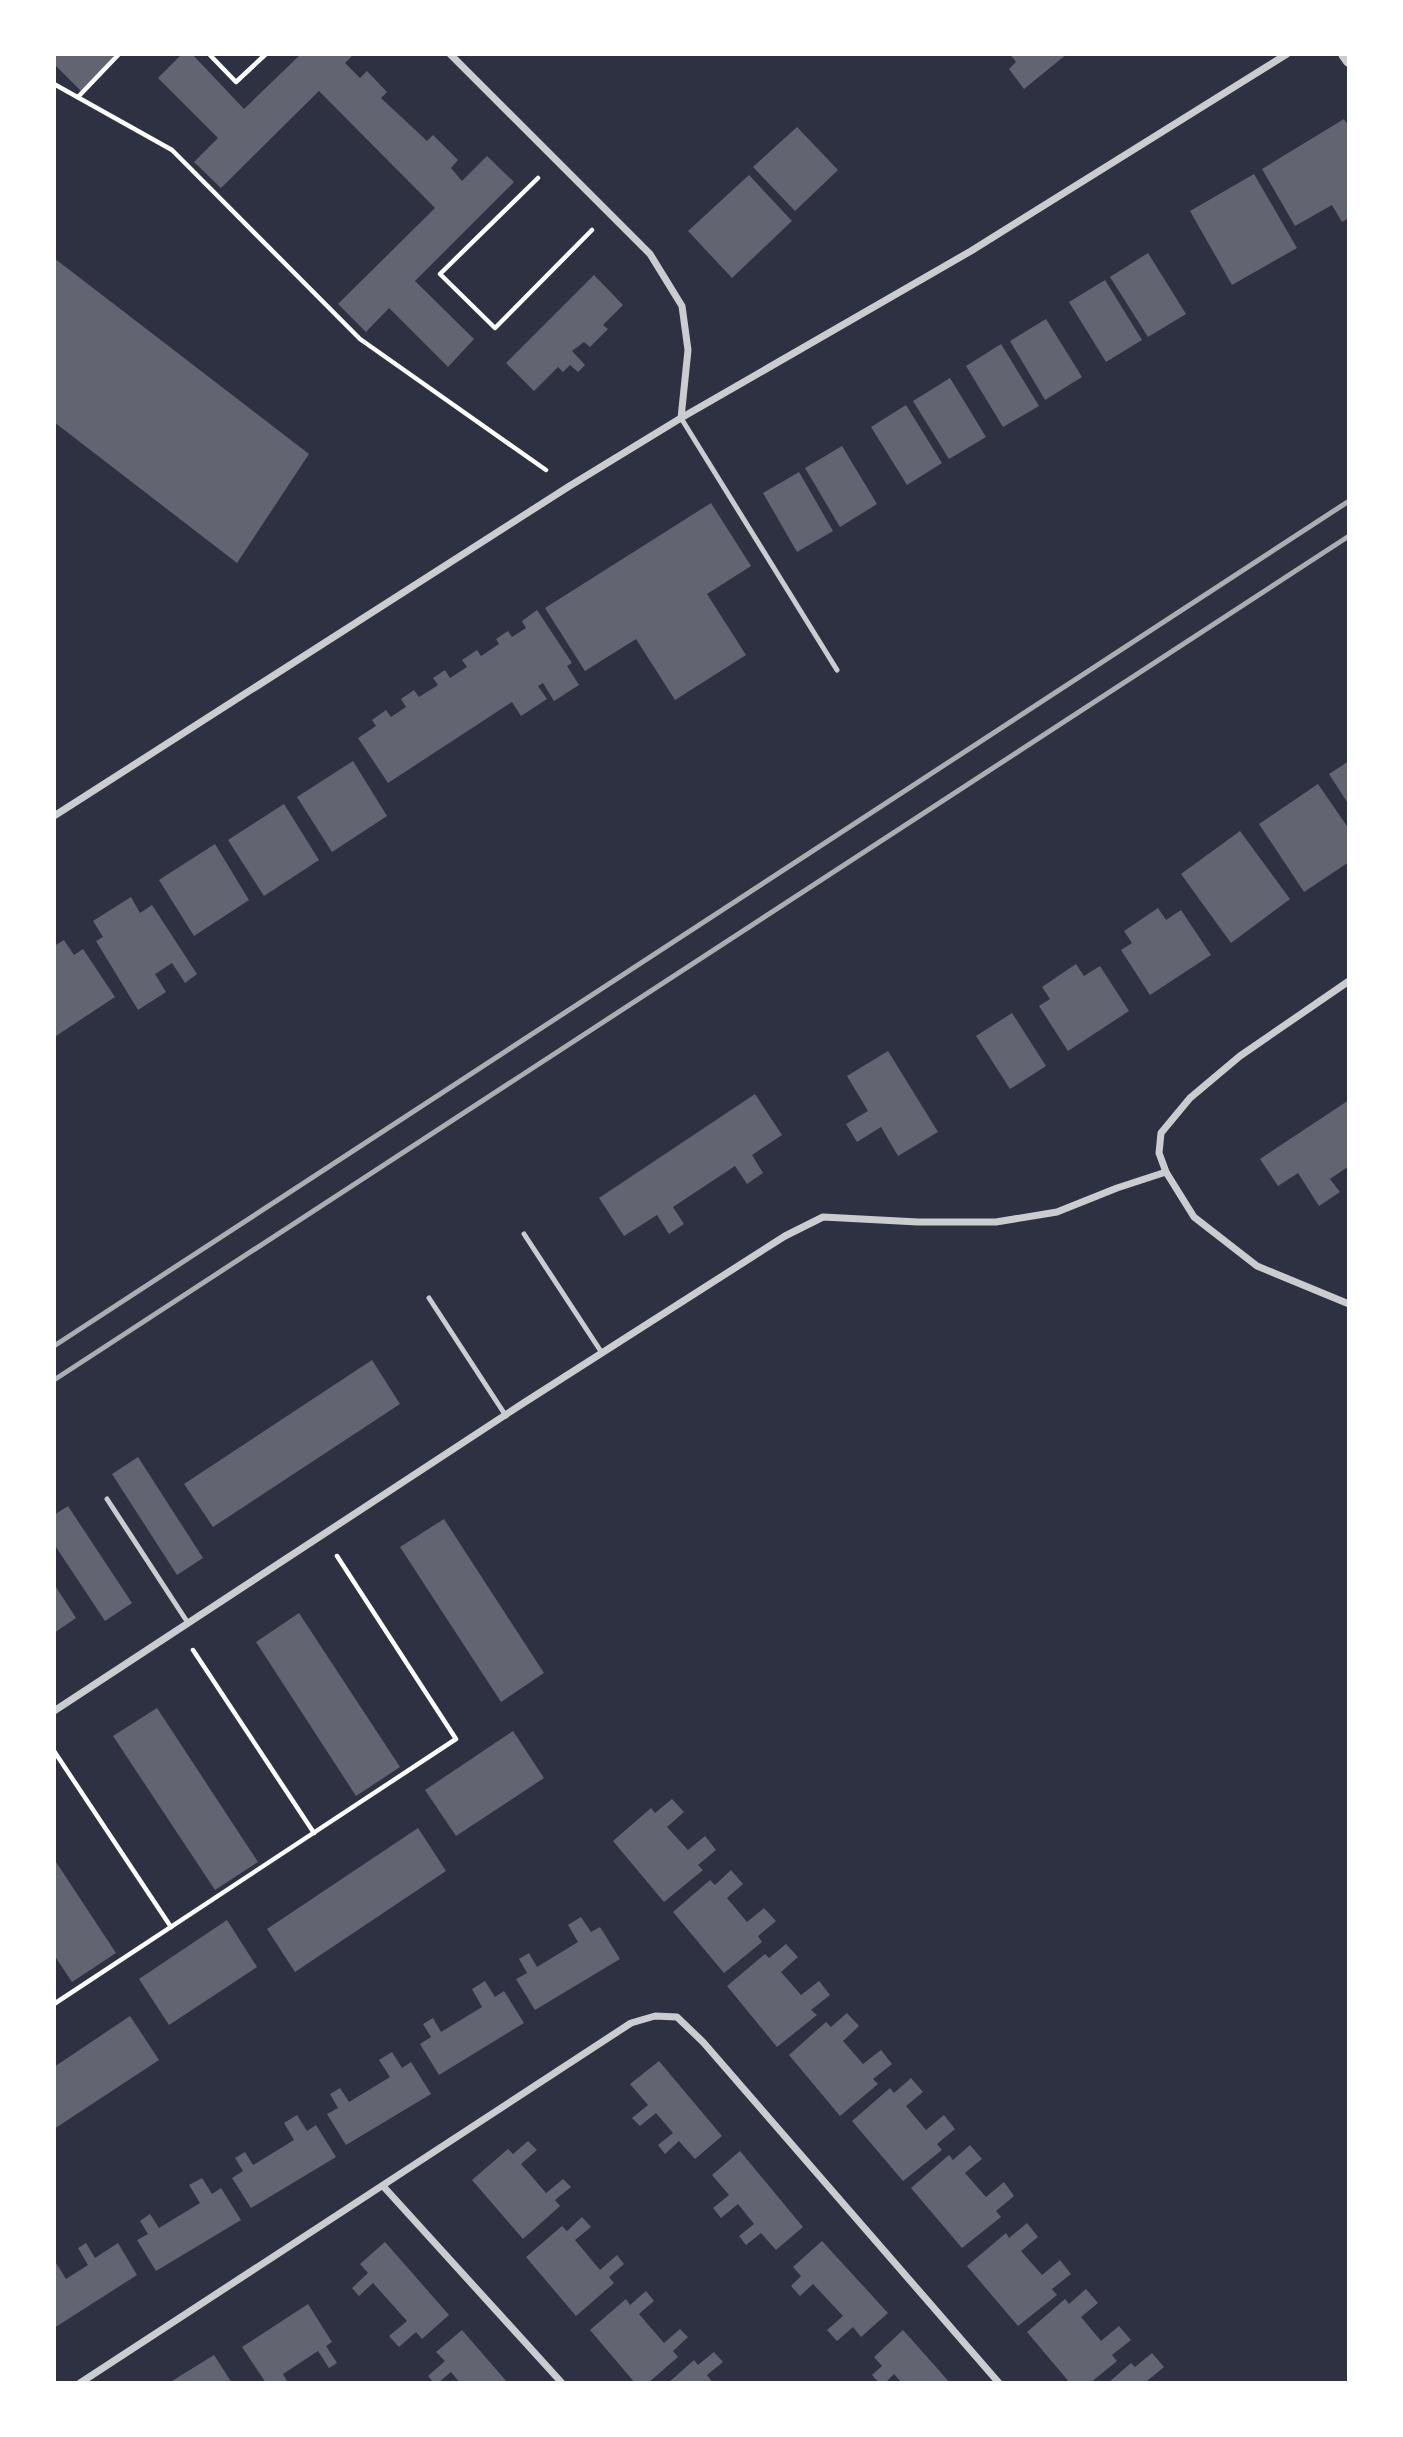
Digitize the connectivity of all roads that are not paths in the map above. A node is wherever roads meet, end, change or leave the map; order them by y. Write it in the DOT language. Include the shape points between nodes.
graph roads {
  1 [pos="450,54"];
  2 [pos="1287,54"];
  3 [pos="1344,54"];
  4 [pos="1349,61"];
  5 [pos="681,418"];
  6 [pos="837,670"];
  7 [pos="54,816"];
  8 [pos="1349,981"];
  9 [pos="1166,1172"];
  10 [pos="524,1234"];
  11 [pos="429,1298"];
  12 [pos="1349,1304"];
  13 [pos="602,1353"];
  14 [pos="506,1416"];
  15 [pos="107,1499"];
  16 [pos="188,1623"];
  17 [pos="54,1711"];
  18 [pos="383,2186"];
  19 [pos="80,2383"];
  20 [pos="562,2383"];
  21 [pos="999,2383"];
  1 -- 5 [label="street" via="650,254 682,306 688,350"];
  2 -- 5 [label="street" via="971,251"];
  3 -- 4 [label="street"];
  5 -- 6 [label="lane"];
  5 -- 7 [label="street"];
  8 -- 9 [label="street" via="1240,1056 1190,1098 1161,1133 1159,1153"];
  9 -- 12 [label="street" via="1194,1217 1257,1266"];
  9 -- 13 [label="street" via="1057,1212 996,1222 823,1217 785,1236"];
  10 -- 13 [label="lane"];
  11 -- 14 [label="lane"];
  13 -- 14 [label="street"];
  14 -- 16 [label="street"];
  15 -- 16 [label="lane"];
  16 -- 17 [label="street"];
  18 -- 19 [label="street"];
  18 -- 20 [label="street"];
  18 -- 21 [label="street" via="631,2023 655,2016 677,2017"];
}
